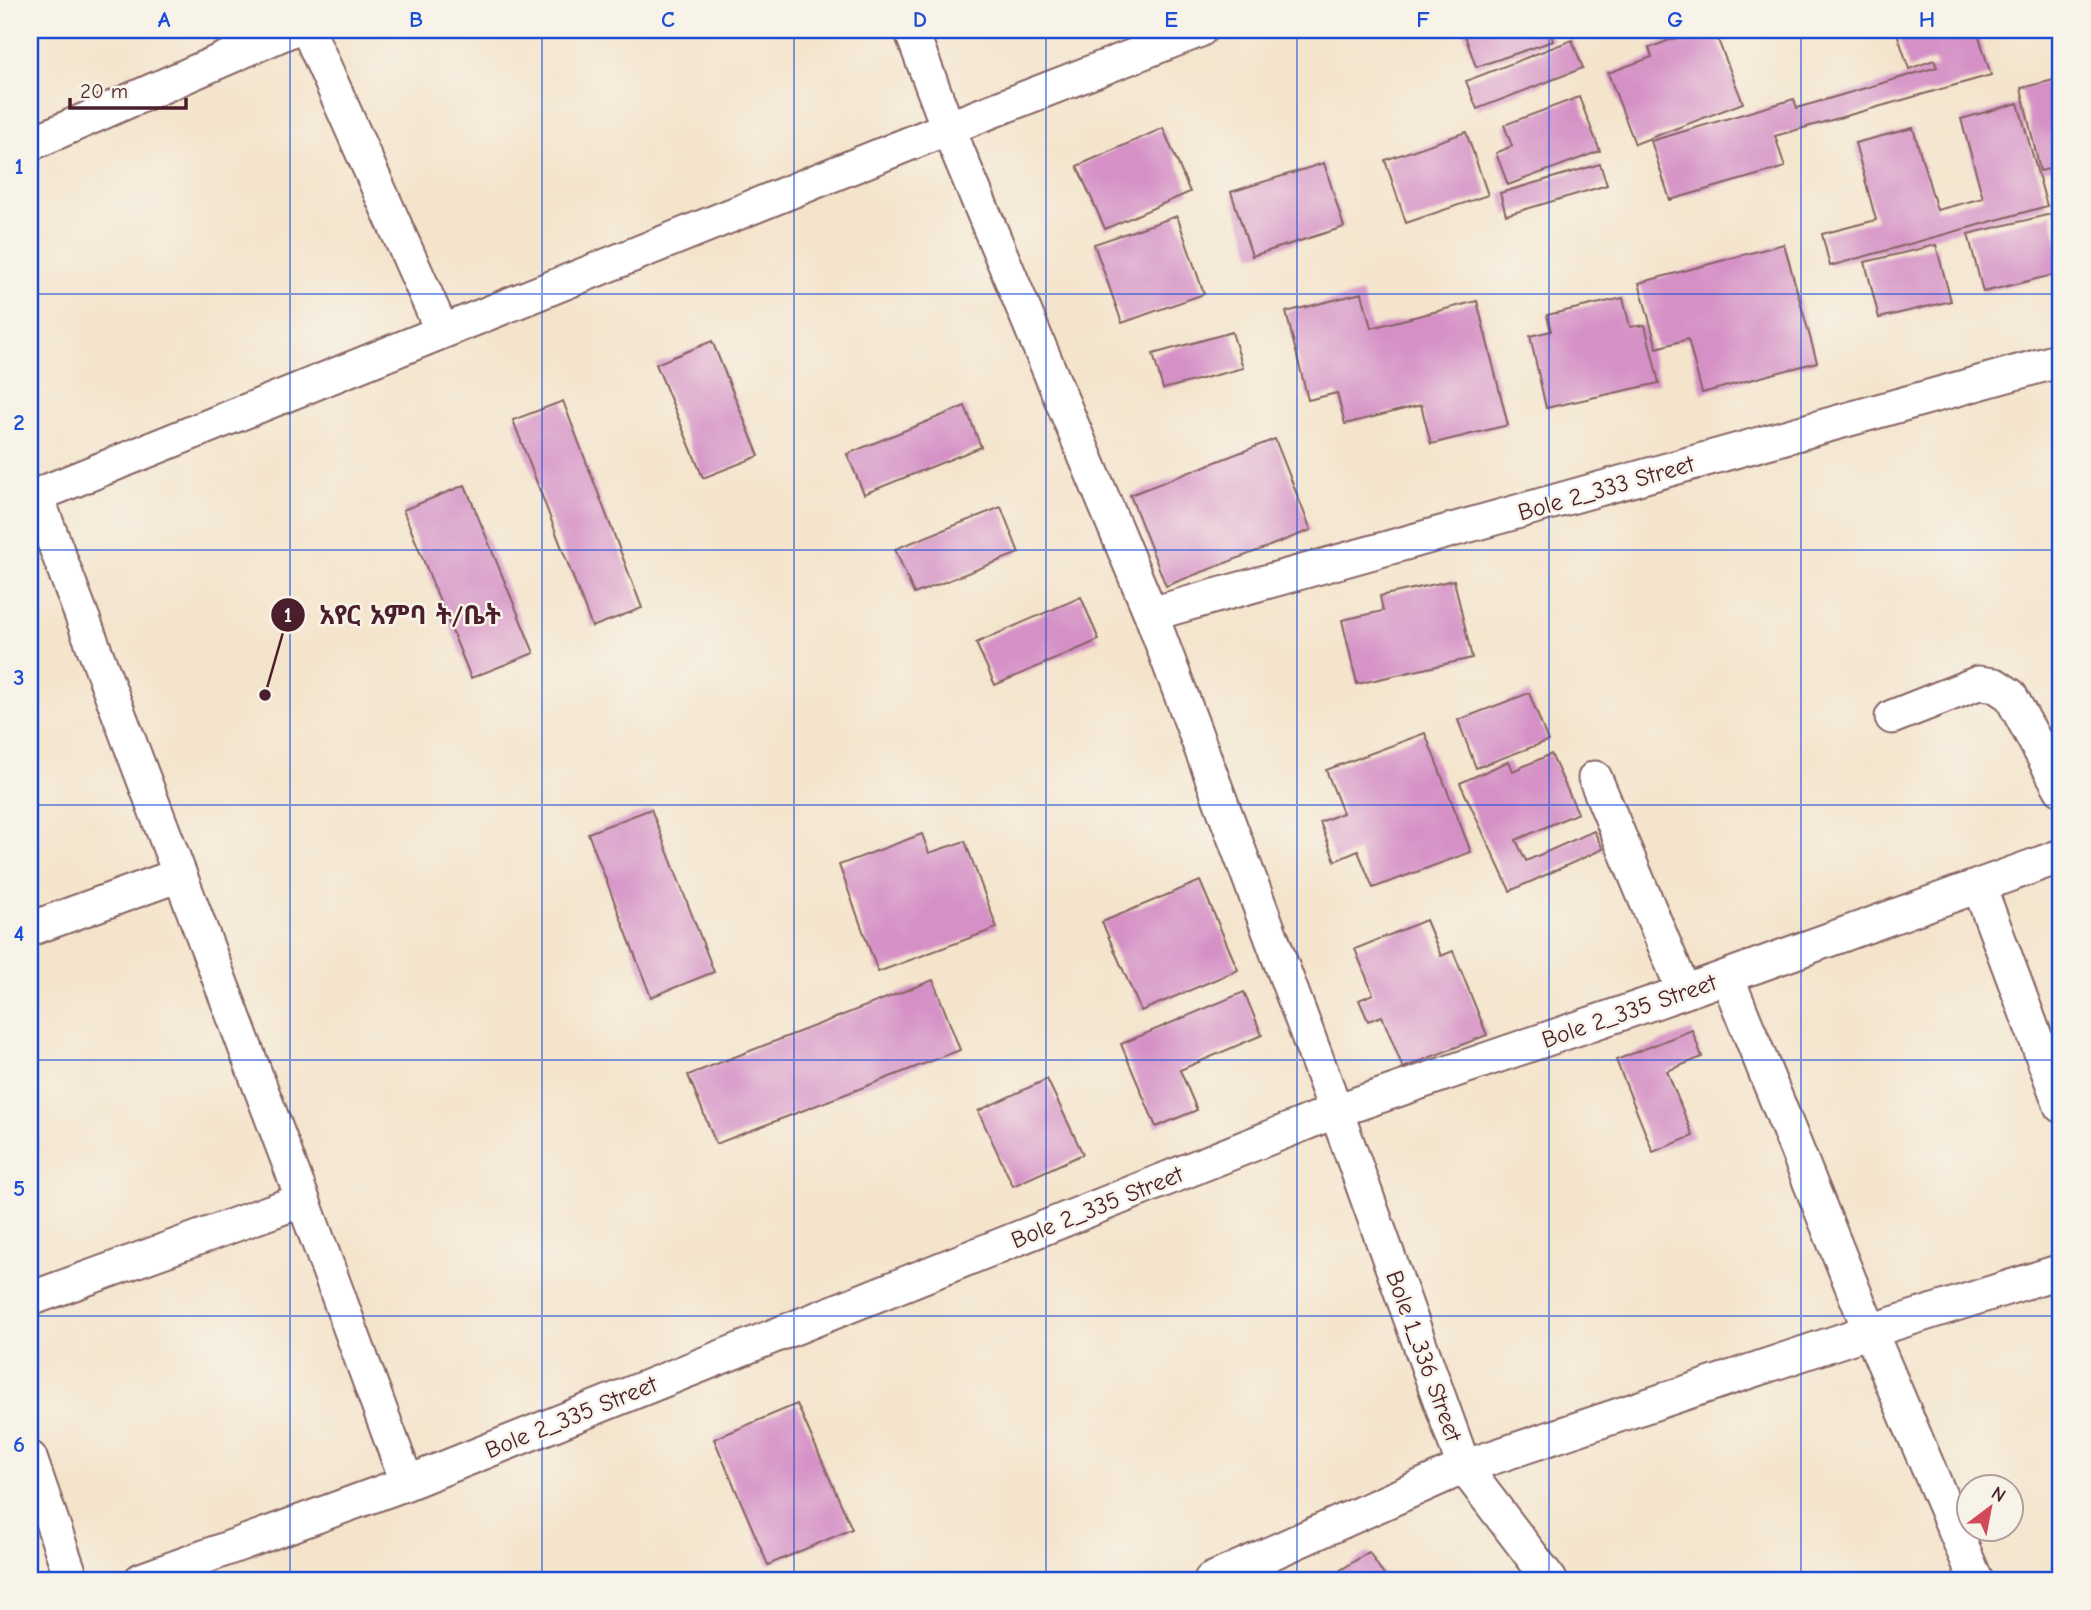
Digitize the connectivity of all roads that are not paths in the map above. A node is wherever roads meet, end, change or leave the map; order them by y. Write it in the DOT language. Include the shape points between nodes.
graph roads {
  1 [pos="291,30"];
  2 [pos="308,30"];
  3 [pos="911,30"];
  4 [pos="1200,30"];
  5 [pos="948,128"];
  6 [pos="30,144"];
  7 [pos="442,331"];
  8 [pos="2061,360"];
  9 [pos="33,497"];
  10 [pos="1151,614"];
  11 [pos="1892,718"];
  12 [pos="1595,778"];
  13 [pos="2061,789"];
  14 [pos="2061,856"];
  15 [pos="179,875"];
  16 [pos="1979,886"];
  17 [pos="30,929"];
  18 [pos="1727,977"];
  19 [pos="1684,992"];
  20 [pos="2061,1106"];
  21 [pos="1336,1111"];
  22 [pos="303,1200"];
  23 [pos="2061,1271"];
  24 [pos="30,1299"];
  25 [pos="1870,1331"];
  26 [pos="30,1458"];
  27 [pos="1464,1467"];
  28 [pos="407,1483"];
  29 [pos="72,1580"];
  30 [pos="141,1580"];
  31 [pos="1210,1580"];
  32 [pos="1550,1580"];
  33 [pos="1976,1580"];
  1 -- 6 [label="street"];
  2 -- 7 [label="street"];
  3 -- 5 [label="street, Bole 1_336 Street"];
  4 -- 5 [label="street"];
  5 -- 7 [label="street"];
  5 -- 10 [label="street, Bole 1_336 Street"];
  7 -- 9 [label="street"];
  8 -- 10 [label="street, Bole 2_333 Street"];
  9 -- 15 [label="street"];
  10 -- 21 [label="street, Bole 1_336 Street"];
  11 -- 13 [label="street" via="1978,683 1995,685 2010,695"];
  12 -- 19 [label="street"];
  14 -- 16 [label="street, Bole 2_335 Street"];
  15 -- 17 [label="street"];
  15 -- 22 [label="street"];
  16 -- 18 [label="street, Bole 2_335 Street"];
  16 -- 20 [label="street"];
  18 -- 19 [label="street, Bole 2_335 Street"];
  18 -- 25 [label="street"];
  19 -- 21 [label="street, Bole 2_335 Street"];
  21 -- 27 [label="street, Bole 1_336 Street"];
  21 -- 28 [label="street, Bole 2_335 Street"];
  22 -- 24 [label="street"];
  22 -- 28 [label="street"];
  23 -- 25 [label="street"];
  25 -- 27 [label="street"];
  25 -- 33 [label="street"];
  26 -- 29 [label="street"];
  27 -- 31 [label="street"];
  27 -- 32 [label="street, Bole 1_336 Street"];
  28 -- 30 [label="street, Bole 2_335 Street"];
}
